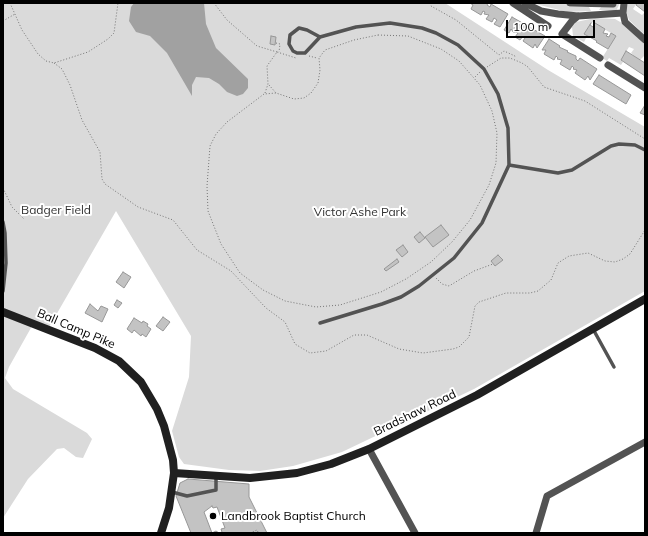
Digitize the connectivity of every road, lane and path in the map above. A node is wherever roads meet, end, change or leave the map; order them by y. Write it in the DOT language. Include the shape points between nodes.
graph roads {
  1 [pos="10,3"];
  2 [pos="118,3"];
  3 [pos="214,3"];
  4 [pos="430,3"];
  5 [pos="513,3"];
  6 [pos="570,3"];
  7 [pos="624,3"];
  8 [pos="595,4"];
  9 [pos="613,4"];
  10 [pos="525,5"];
  11 [pos="623,13"];
  12 [pos="15,14"];
  13 [pos="595,15"];
  14 [pos="578,16"];
  15 [pos="3,22"];
  16 [pos="548,26"];
  17 [pos="320,37"];
  18 [pos="645,40"];
  19 [pos="276,43"];
  20 [pos="278,53"];
  21 [pos="307,57"];
  22 [pos="301,58"];
  23 [pos="318,58"];
  24 [pos="600,58"];
  25 [pos="515,59"];
  26 [pos="54,63"];
  27 [pos="608,65"];
  28 [pos="484,69"];
  29 [pos="474,77"];
  30 [pos="268,84"];
  31 [pos="645,88"];
  32 [pos="276,93"];
  33 [pos="264,94"];
  34 [pos="645,139"];
  35 [pos="645,150"];
  36 [pos="509,165"];
  37 [pos="3,188"];
  38 [pos="24,220"];
  39 [pos="3,222"];
  40 [pos="645,230"];
  41 [pos="493,264"];
  42 [pos="433,274"];
  43 [pos="3,291"];
  44 [pos="645,299"];
  45 [pos="3,312"];
  46 [pos="320,323"];
  47 [pos="593,329"];
  48 [pos="614,367"];
  49 [pos="645,442"];
  50 [pos="369,449"];
  51 [pos="174,473"];
  52 [pos="216,477"];
  53 [pos="171,492"];
  54 [pos="258,532"];
  55 [pos="161,533"];
  56 [pos="250,533"];
  57 [pos="415,533"];
  58 [pos="536,533"];
  1 -- 12 [label="path"];
  2 -- 26 [label="path" via="114,33 108,39 88,52"];
  3 -- 20 [label="path" via="228,20 258,46"];
  4 -- 25 [label="path" via="499,54 504,51 515,56"];
  5 -- 10 [label="street"];
  6 -- 8 [label="street"];
  7 -- 11 [label="street"];
  8 -- 9 [label="street"];
  8 -- 13 [label="street"];
  10 -- 14 [label="street" via="541,11"];
  10 -- 16 [label="street"];
  11 -- 13 [label="street"];
  11 -- 18 [label="street" via="625,22"];
  12 -- 15 [label="path"];
  12 -- 26 [label="path" via="38,54 46,61"];
  13 -- 14 [label="street"];
  14 -- 24 [label="street" via="562,34"];
  17 -- 17 [label="lane" via="299,28 290,35 289,44 293,51 305,53"];
  17 -- 28 [label="lane" via="367,25 390,23 413,26 448,39 467,52"];
  19 -- 20 [label="path" via="280,44"];
  20 -- 22 [label="path"];
  20 -- 30 [label="path" via="267,66"];
  21 -- 23 [label="path" via="312,55"];
  23 -- 29 [label="path" via="330,48 367,37 392,34 421,40 446,51"];
  23 -- 32 [label="path" via="320,77 311,93 304,98 294,99"];
  25 -- 28 [label="path" via="501,58"];
  25 -- 34 [label="path" via="528,67 544,87 585,101"];
  26 -- 40 [label="path" via="62,69 82,120 100,152 102,179 105,184 138,207 173,220 197,250 231,271 266,308 285,322 295,344 310,353 326,351 354,335 367,335 399,350 423,353 459,347 468,338 475,306 479,302 506,293 538,291 551,280 558,263 569,256 588,254 615,262 623,259 630,254"];
  27 -- 31 [label="street"];
  28 -- 29 [label="path"];
  28 -- 36 [label="lane" via="498,94 505,115"];
  29 -- 33 [label="path" via="492,111 497,143 493,174 476,211 441,254 416,274 381,292 334,306 316,307 285,301 253,283 240,273 229,259 208,211 210,146 214,137 238,112"];
  30 -- 32 [label="path"];
  30 -- 33 [label="path"];
  32 -- 33 [label="path"];
  35 -- 36 [label="lane" via="628,144 615,145 572,170 558,173"];
  36 -- 42 [label="lane" via="482,223 454,258"];
  37 -- 38 [label="path" via="12,207"];
  39 -- 43 [label="lane" via="6,263"];
  41 -- 42 [label="path" via="449,286 442,284"];
  42 -- 46 [label="lane" via="401,297"];
  44 -- 47 [label="street, Bradshaw Road"];
  45 -- 51 [label="street, Ball Camp Pike" via="95,348 131,371 157,409 169,442"];
  47 -- 48 [label="lane"];
  47 -- 50 [label="street, Bradshaw Road" via="477,395"];
  49 -- 58 [label="street" via="547,496"];
  50 -- 52 [label="street, Bradshaw Road" via="331,464 297,473 250,478"];
  50 -- 57 [label="street"];
  51 -- 52 [label="street, Bradshaw Road"];
  51 -- 53 [label="street, Ball Camp Pike"];
  52 -- 53 [label="lane" via="216,490 187,496"];
  53 -- 55 [label="street, Ball Camp Pike"];
  54 -- 56 [label="path" via="257,530"];
}
